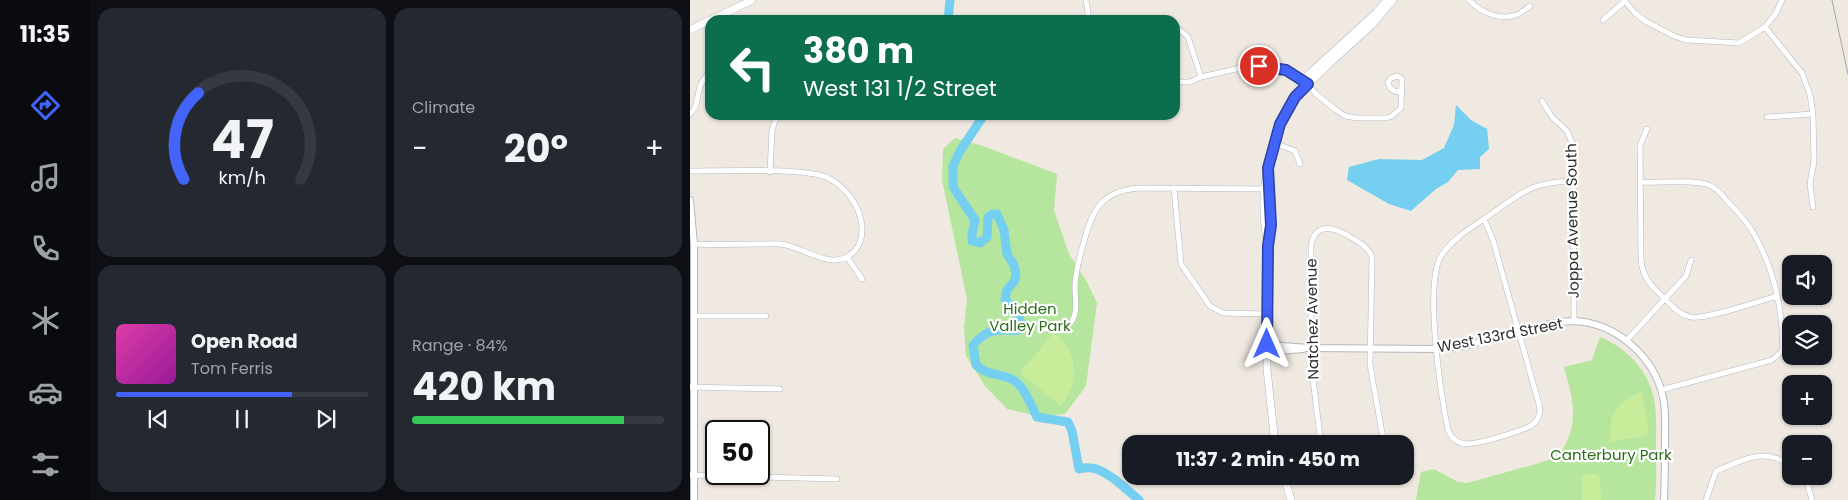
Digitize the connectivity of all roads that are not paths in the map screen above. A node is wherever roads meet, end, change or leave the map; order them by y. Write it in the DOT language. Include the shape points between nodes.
graph roads {
  1 [pos="752,0"];
  2 [pos="1086,0"];
  3 [pos="1386,0"];
  4 [pos="1393,0"];
  5 [pos="1469,0"];
  6 [pos="1624,0"];
  7 [pos="1782,0"];
  8 [pos="1530,6"];
  9 [pos="720,15"];
  10 [pos="1088,15"];
  11 [pos="1603,20"];
  12 [pos="705,22"];
  13 [pos="1765,27"];
  14 [pos="690,30"];
  15 [pos="1180,30"];
  16 [pos="705,77"];
  17 [pos="1201,77"];
  18 [pos="1180,82"];
  19 [pos="1306,82"];
  20 [pos="1400,90"];
  21 [pos="1542,101"];
  22 [pos="690,114"];
  23 [pos="1813,114"];
  24 [pos="1767,117"];
  25 [pos="775,120"];
  26 [pos="1647,129"];
  27 [pos="1275,143"];
  28 [pos="1300,164"];
  29 [pos="690,170"];
  30 [pos="770,172"];
  31 [pos="1573,181"];
  32 [pos="1640,182"];
  33 [pos="1174,188"];
  34 [pos="1268,189"];
  35 [pos="690,200"];
  36 [pos="1813,207"];
  37 [pos="1484,219"];
  38 [pos="694,244"];
  39 [pos="847,257"];
  40 [pos="1691,260"];
  41 [pos="862,279"];
  42 [pos="1777,296"];
  43 [pos="1665,299"];
  44 [pos="1267,314"];
  45 [pos="694,316"];
  46 [pos="766,316"];
  47 [pos="1574,321"];
  48 [pos="1043,329"];
  49 [pos="1520,332"];
  50 [pos="1627,340"];
  51 [pos="1267,348"];
  52 [pos="1310,348"];
  53 [pos="1370,348"];
  54 [pos="1436,349"];
  55 [pos="692,387"];
  56 [pos="780,389"];
  57 [pos="1661,390"];
  58 [pos="1274,435"];
  59 [pos="1320,435"];
  60 [pos="1382,435"];
  61 [pos="1782,461"];
  62 [pos="692,475"];
  63 [pos="837,479"];
  64 [pos="1287,485"];
  65 [pos="1807,485"];
  66 [pos="694,500"];
  67 [pos="1291,500"];
  68 [pos="1664,500"];
  69 [pos="1706,500"];
  70 [pos="1812,500"];
  1 -- 9 [label="main road"];
  2 -- 10 [label="street"];
  3 -- 19 [label="main road"];
  4 -- 19 [label="main road" via="1372,25"];
  5 -- 8 [label="street" via="1483,12 1510,17 1519,15"];
  6 -- 11 [label="street"];
  6 -- 13 [label="street" via="1650,24 1686,40 1738,43"];
  7 -- 13 [label="street"];
  12 -- 14 [label="main road"];
  13 -- 23 [label="street" via="1802,73"];
  15 -- 17 [label="street" via="1188,37"];
  16 -- 22 [label="street" via="699,87 694,111"];
  17 -- 18 [label="street"];
  17 -- 19 [label="street" via="1259,66 1286,70"];
  19 -- 20 [label="street" via="1336,110 1357,118 1392,116 1401,108"];
  19 -- 27 [label="main road" via="1280,124"];
  21 -- 31 [label="street, Joppa Avenue South" via="1571,138"];
  23 -- 24 [label="street"];
  23 -- 36 [label="street" via="1814,161 1810,184"];
  25 -- 30 [label="street"];
  26 -- 32 [label="street" via="1640,145"];
  27 -- 28 [label="street" via="1295,151"];
  27 -- 34 [label="main road" via="1268,168"];
  29 -- 30 [label="street"];
  30 -- 39 [label="street" via="807,173 829,178 846,191 858,209 863,236"];
  31 -- 37 [label="street" via="1548,182 1529,188"];
  31 -- 47 [label="street, Joppa Avenue South"];
  32 -- 42 [label="street" via="1710,185 1744,219 1755,236"];
  32 -- 43 [label="street" via="1642,269 1651,286"];
  33 -- 34 [label="street"];
  33 -- 44 [label="street" via="1181,264 1210,306 1224,313"];
  33 -- 48 [label="street" via="1126,189 1098,205 1088,224 1079,261 1073,320 1063,328"];
  34 -- 44 [label="main road" via="1271,225"];
  35 -- 38 [label="street"];
  37 -- 49 [label="street"];
  37 -- 54 [label="street" via="1453,242 1438,263 1434,278"];
  38 -- 39 [label="street" via="784,244 827,260"];
  38 -- 45 [label="street"];
  39 -- 41 [label="street"];
  40 -- 43 [label="street" via="1686,276"];
  42 -- 43 [label="street" via="1696,317 1678,311"];
  42 -- 57 [label="street" via="1783,329 1782,351 1772,360"];
  43 -- 50 [label="street"];
  44 -- 51 [label="main road"];
  45 -- 46 [label="street"];
  45 -- 55 [label="street"];
  47 -- 49 [label="street, West 133rd Street"];
  47 -- 50 [label="street, West 133rd Street" via="1604,328"];
  49 -- 54 [label="street, West 133rd Street" via="1464,346"];
  49 -- 54 [label="street" via="1540,408 1539,418 1535,424 1520,430 1472,444 1458,442 1448,430"];
  50 -- 57 [label="street, West 133rd Street" via="1650,365"];
  51 -- 52 [label="street, West 133rd Street" via="1287,352"];
  51 -- 58 [label="main road"];
  52 -- 53 [label="street, West 133rd Street"];
  52 -- 53 [label="street, Natchez Avenue" via="1312,240 1327,228 1351,237 1367,248 1372,257"];
  52 -- 59 [label="street, Natchez Avenue"];
  53 -- 54 [label="street, West 133rd Street"];
  53 -- 60 [label="street"];
  55 -- 56 [label="street"];
  55 -- 62 [label="street"];
  57 -- 68 [label="street, West 133rd Street"];
  61 -- 69 [label="street" via="1768,456 1752,457 1716,471"];
  62 -- 63 [label="street"];
  62 -- 66 [label="street"];
  64 -- 67 [label="main road"];
  65 -- 70 [label="street"];
}
